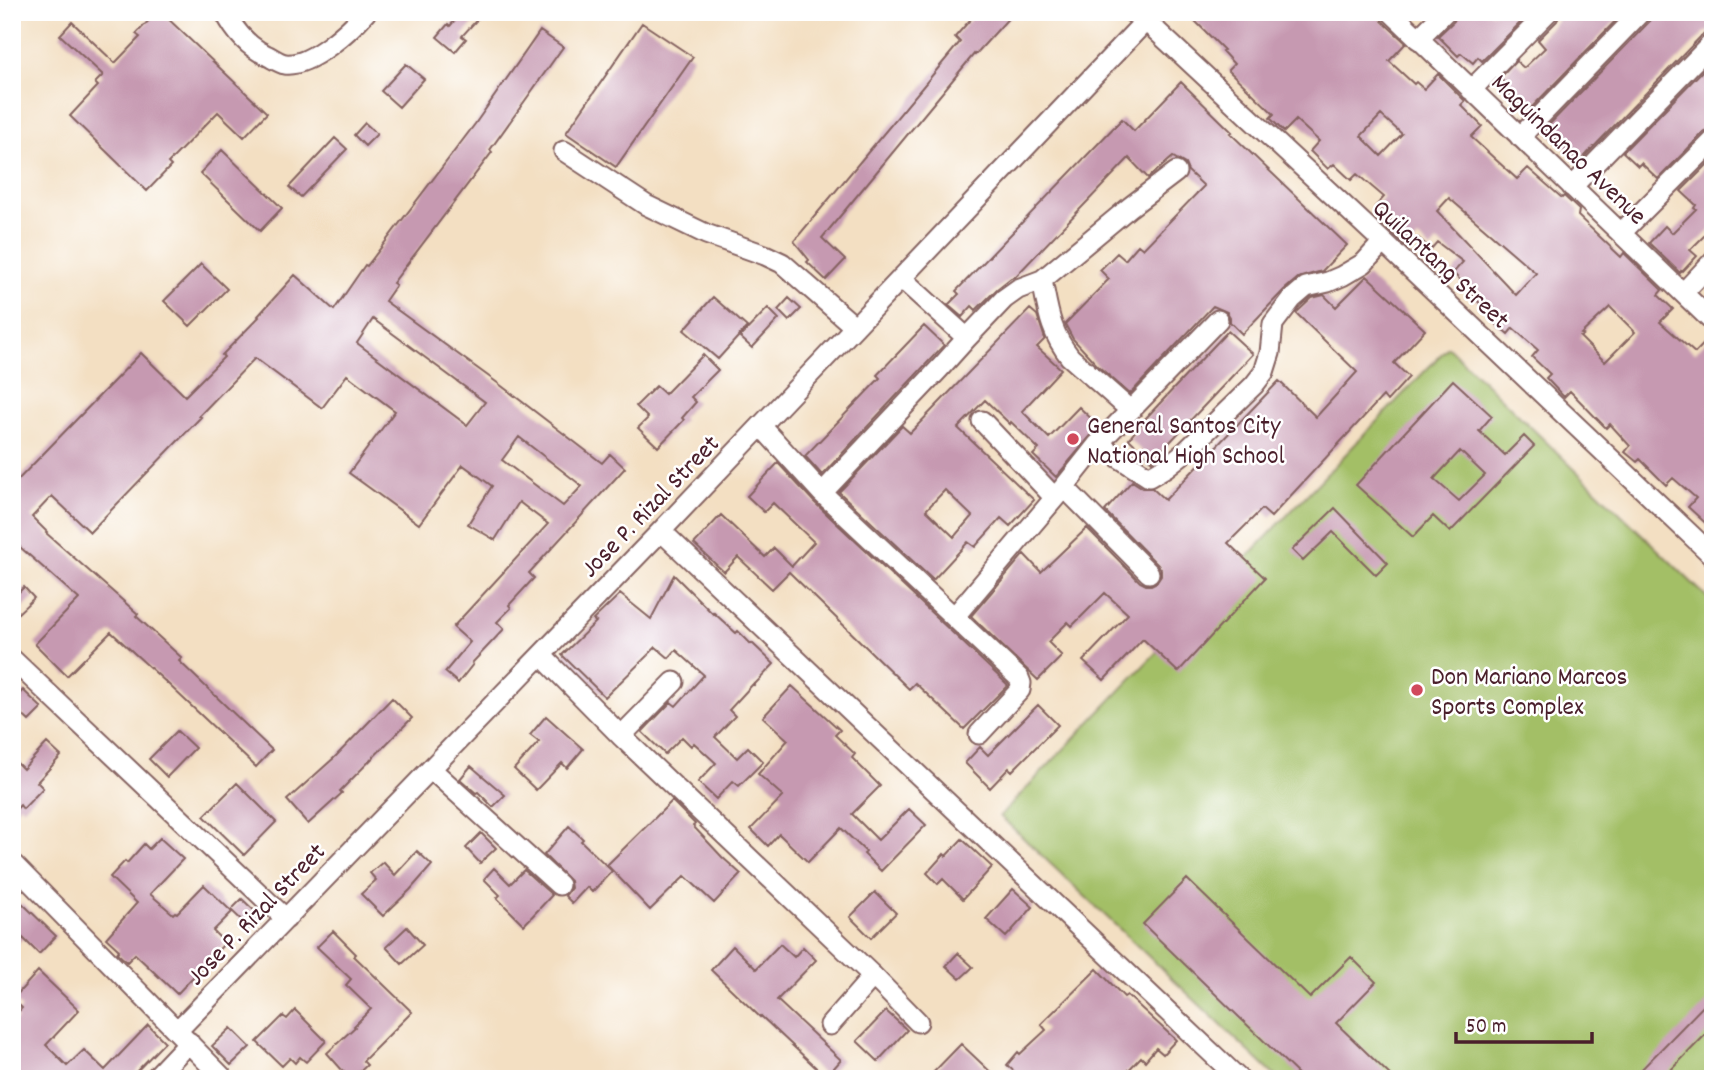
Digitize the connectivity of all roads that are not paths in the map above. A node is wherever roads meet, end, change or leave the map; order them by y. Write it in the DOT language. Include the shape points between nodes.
graph roads {
  1 [pos="225,12"];
  2 [pos="366,12"];
  3 [pos="1391,12"];
  4 [pos="1445,12"];
  5 [pos="1548,12"];
  6 [pos="1641,12"];
  7 [pos="1144,15"];
  8 [pos="1418,38"];
  9 [pos="1713,42"];
  10 [pos="1471,90"];
  11 [pos="1520,137"];
  12 [pos="1713,141"];
  13 [pos="564,150"];
  14 [pos="1176,172"];
  15 [pos="1572,187"];
  16 [pos="1621,233"];
  17 [pos="1383,242"];
  18 [pos="1713,261"];
  19 [pos="901,278"];
  20 [pos="1042,280"];
  21 [pos="1683,293"];
  22 [pos="1219,320"];
  23 [pos="1713,322"];
  24 [pos="855,327"];
  25 [pos="967,338"];
  26 [pos="1129,410"];
  27 [pos="982,421"];
  28 [pos="761,426"];
  29 [pos="1098,444"];
  30 [pos="1059,492"];
  31 [pos="822,493"];
  32 [pos="661,531"];
  33 [pos="1713,556"];
  34 [pos="1149,573"];
  35 [pos="955,616"];
  36 [pos="541,655"];
  37 [pos="12,659"];
  38 [pos="674,682"];
  39 [pos="979,734"];
  40 [pos="621,736"];
  41 [pos="431,769"];
  42 [pos="12,863"];
  43 [pos="559,885"];
  44 [pos="286,919"];
  45 [pos="873,976"];
  46 [pos="918,1022"];
  47 [pos="830,1025"];
  48 [pos="183,1037"];
  49 [pos="154,1079"];
  50 [pos="224,1079"];
  51 [pos="1239,1079"];
  1 -- 2 [label="street" via="233,29 257,51 285,64 309,60 349,31"];
  3 -- 8 [label="street, Maguindanao Avenue"];
  4 -- 8 [label="street"];
  5 -- 10 [label="street"];
  6 -- 11 [label="street"];
  7 -- 17 [label="street, Quilantang Street"];
  7 -- 19 [label="street, Jose P. Rizal Street"];
  8 -- 10 [label="street, Maguindanao Avenue"];
  9 -- 15 [label="street"];
  10 -- 11 [label="street, Maguindanao Avenue"];
  11 -- 15 [label="street, Maguindanao Avenue"];
  12 -- 16 [label="street"];
  13 -- 24 [label="street" via="646,205 706,234 782,262"];
  14 -- 20 [label="street"];
  15 -- 16 [label="street, Maguindanao Avenue"];
  16 -- 21 [label="street, Maguindanao Avenue"];
  17 -- 29 [label="street" via="1364,263 1328,282 1306,287 1292,299 1273,324 1264,372 1166,467 1149,477"];
  17 -- 33 [label="street, Quilantang Street"];
  18 -- 21 [label="street"];
  19 -- 24 [label="street, Jose P. Rizal Street"];
  19 -- 25 [label="street"];
  20 -- 25 [label="street" via="1004,299"];
  20 -- 26 [label="street" via="1051,325 1062,347"];
  21 -- 23 [label="street, Maguindanao Avenue"];
  22 -- 26 [label="street"];
  24 -- 28 [label="street, Jose P. Rizal Street"];
  25 -- 31 [label="street"];
  26 -- 29 [label="street"];
  27 -- 30 [label="street"];
  28 -- 31 [label="street"];
  28 -- 32 [label="street, Jose P. Rizal Street"];
  29 -- 30 [label="street"];
  30 -- 34 [label="street"];
  30 -- 35 [label="street"];
  31 -- 35 [label="street"];
  32 -- 36 [label="street, Jose P. Rizal Street"];
  32 -- 51 [label="street"];
  35 -- 39 [label="street" via="1021,683 1020,690"];
  36 -- 40 [label="street"];
  36 -- 41 [label="street, Jose P. Rizal Street"];
  37 -- 44 [label="street"];
  38 -- 40 [label="street"];
  40 -- 45 [label="street"];
  41 -- 43 [label="street"];
  41 -- 44 [label="street, Jose P. Rizal Street"];
  42 -- 48 [label="street"];
  44 -- 48 [label="street, Jose P. Rizal Street"];
  45 -- 46 [label="street"];
  45 -- 47 [label="street"];
  48 -- 49 [label="street, Jose P. Rizal Street"];
  48 -- 50 [label="street"];
}
